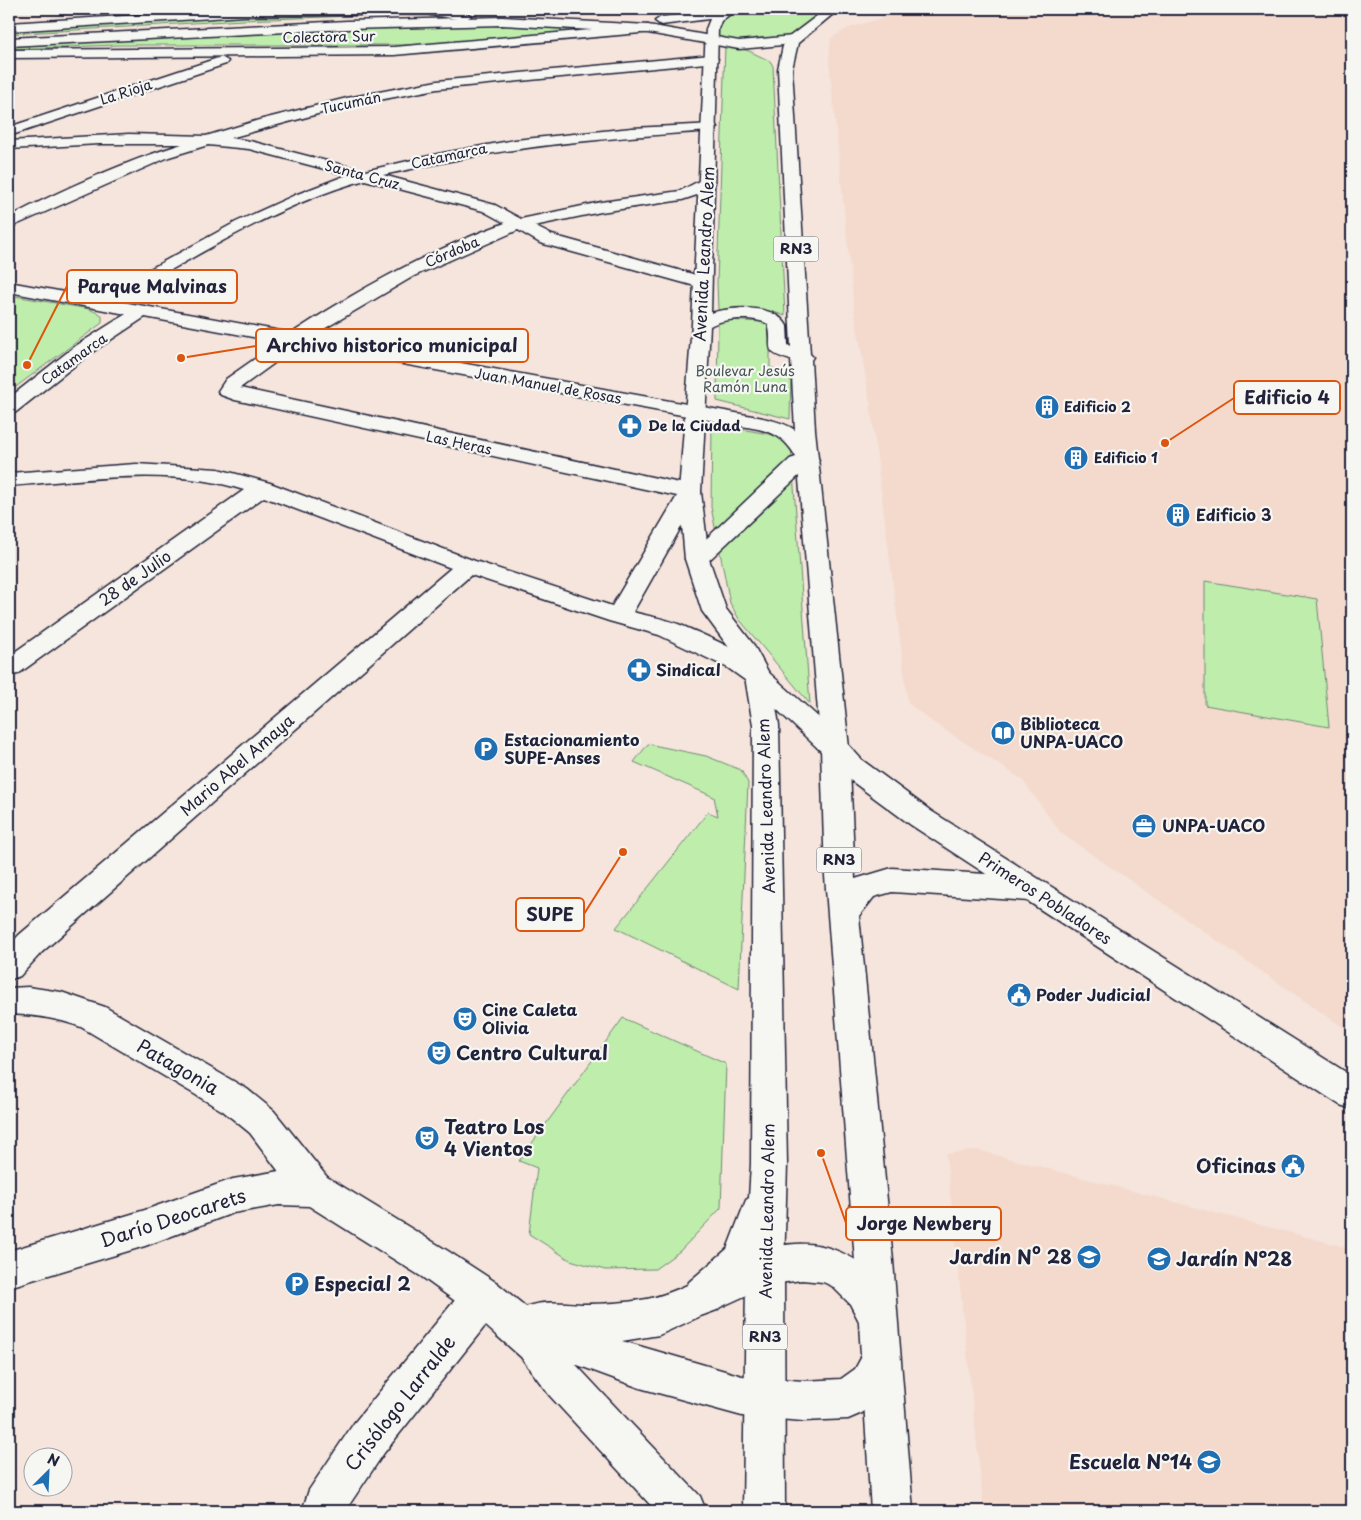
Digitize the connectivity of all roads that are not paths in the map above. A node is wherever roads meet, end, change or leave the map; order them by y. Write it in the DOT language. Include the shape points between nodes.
graph roads {
  1 [pos="187,9"];
  2 [pos="832,9"];
  3 [pos="726,11"];
  4 [pos="27,14"];
  5 [pos="171,16"];
  6 [pos="465,16"];
  7 [pos="9,19"];
  8 [pos="9,27"];
  9 [pos="648,29"];
  10 [pos="9,37"];
  11 [pos="793,40"];
  12 [pos="713,41"];
  13 [pos="9,42"];
  14 [pos="9,54"];
  15 [pos="244,54"];
  16 [pos="711,59"];
  17 [pos="710,127"];
  18 [pos="9,132"];
  19 [pos="202,141"];
  20 [pos="9,144"];
  21 [pos="364,176"];
  22 [pos="707,183"];
  23 [pos="9,223"];
  24 [pos="519,224"];
  25 [pos="701,282"];
  26 [pos="9,287"];
  27 [pos="99,304"];
  28 [pos="140,312"];
  29 [pos="701,324"];
  30 [pos="293,339"];
  31 [pos="802,357"];
  32 [pos="228,391"];
  33 [pos="9,408"];
  34 [pos="694,413"];
  35 [pos="808,460"];
  36 [pos="9,480"];
  37 [pos="262,488"];
  38 [pos="690,492"];
  39 [pos="697,559"];
  40 [pos="467,566"];
  41 [pos="618,616"];
  42 [pos="9,668"];
  43 [pos="758,677"];
  44 [pos="835,748"];
  45 [pos="1030,889"];
  46 [pos="844,913"];
  47 [pos="9,967"];
  48 [pos="9,1001"];
  49 [pos="1352,1094"];
  50 [pos="769,1164"];
  51 [pos="314,1189"];
  52 [pos="9,1269"];
  53 [pos="765,1269"];
  54 [pos="703,1296"];
  55 [pos="497,1309"];
  56 [pos="878,1316"];
  57 [pos="880,1362"];
  58 [pos="766,1397"];
  59 [pos="323,1511"];
  60 [pos="685,1511"];
  61 [pos="764,1511"];
  62 [pos="892,1511"];
  1 -- 5 [label="main road"];
  2 -- 11 [label="main road"];
  3 -- 6 [label="main road" via="643,22"];
  3 -- 12 [label="main road, Avenida Leandro Alem / RN3" via="714,20 711,29"];
  4 -- 7 [label="main road"];
  5 -- 6 [label="main road" via="426,10"];
  5 -- 8 [label="main road"];
  6 -- 10 [label="main road" via="359,18"];
  9 -- 12 [label="main road"];
  9 -- 13 [label="main road" via="474,21 347,24"];
  9 -- 15 [label="main road, Colectora Sur" via="394,51"];
  11 -- 12 [label="main road" via="754,46"];
  11 -- 31 [label="main road, RN3" via="785,69"];
  12 -- 16 [label="main road, Avenida Leandro Alem / RN3"];
  14 -- 15 [label="main road, Colectora Sur"];
  15 -- 18 [label="main road, La Rioja"];
  16 -- 17 [label="main road, Avenida Leandro Alem / RN3"];
  16 -- 19 [label="main road, Tucumán" via="436,86 347,102"];
  17 -- 21 [label="main road, Catamarca" via="522,143 430,159"];
  17 -- 22 [label="main road, Avenida Leandro Alem / RN3"];
  19 -- 20 [label="main road, Santa Cruz" via="103,139"];
  19 -- 21 [label="main road, Santa Cruz" via="250,145"];
  19 -- 23 [label="main road, Tucumán" via="74,192"];
  21 -- 24 [label="main road, Santa Cruz" via="489,208"];
  21 -- 27 [label="main road, Catamarca" via="333,185 221,234"];
  22 -- 24 [label="main road, Córdoba" via="682,195"];
  22 -- 25 [label="main road, Avenida Leandro Alem / RN3"];
  24 -- 25 [label="main road, Santa Cruz" via="546,239"];
  24 -- 30 [label="main road, Córdoba" via="403,273"];
  25 -- 29 [label="main road, Avenida Leandro Alem / RN3"];
  26 -- 27 [label="main road, Juan Manuel de Rosas"];
  27 -- 28 [label="main road, Juan Manuel de Rosas"];
  28 -- 30 [label="main road, Juan Manuel de Rosas"];
  28 -- 33 [label="main road, Catamarca" via="82,351"];
  29 -- 31 [label="main road" via="713,317 728,315 765,317 774,320 779,328 778,347"];
  29 -- 34 [label="main road, Avenida Leandro Alem / RN3"];
  30 -- 32 [label="main road, Córdoba" via="233,383"];
  30 -- 34 [label="main road, Juan Manuel de Rosas"];
  31 -- 35 [label="main road, RN3"];
  32 -- 38 [label="main road, Las Heras"];
  34 -- 35 [label="main road, Juan Manuel de Rosas" via="780,430 796,440"];
  34 -- 38 [label="main road, Avenida Leandro Alem / RN3"];
  35 -- 39 [label="main road" via="798,464"];
  35 -- 44 [label="main road, RN3"];
  36 -- 37 [label="main road" via="136,470 174,471 218,475"];
  37 -- 40 [label="main road"];
  37 -- 42 [label="main road, 28 de Julio"];
  38 -- 39 [label="main road, Avenida Leandro Alem / RN3"];
  38 -- 41 [label="main road"];
  39 -- 43 [label="main road, Avenida Leandro Alem / RN3" via="714,611 744,650"];
  40 -- 41 [label="main road"];
  40 -- 47 [label="main road, Mario Abel Amaya" via="30,944"];
  41 -- 43 [label="main road" via="683,636 737,662"];
  43 -- 44 [label="main road, Primeros Pobladores"];
  43 -- 50 [label="main road, Avenida Leandro Alem / RN3" via="766,725 768,785"];
  44 -- 45 [label="main road, Primeros Pobladores" via="852,767 922,818"];
  44 -- 46 [label="main road, RN3"];
  45 -- 46 [label="main road" via="892,880 864,888"];
  45 -- 49 [label="main road, Primeros Pobladores"];
  46 -- 56 [label="main road, RN3"];
  48 -- 51 [label="main road, Patagonia" via="28,1000 61,1006 93,1017 235,1100 262,1122"];
  50 -- 53 [label="main road, Avenida Leandro Alem / RN3"];
  50 -- 54 [label="main road" via="757,1224 740,1262"];
  51 -- 52 [label="main road, Darío Deocarets" via="279,1188 233,1196 146,1228"];
  51 -- 55 [label="main road" via="435,1264"];
  53 -- 54 [label="main road"];
  53 -- 56 [label="main road" via="804,1260 826,1265 848,1276 864,1292"];
  53 -- 58 [label="main road, Avenida Leandro Alem / RN3"];
  54 -- 55 [label="main road" via="659,1316 599,1323"];
  55 -- 58 [label="main road" via="640,1368 742,1396"];
  55 -- 59 [label="main road, Crisólogo Larralde" via="369,1438"];
  55 -- 60 [label="main road" via="534,1343 564,1382"];
  56 -- 57 [label="main road, RN3"];
  57 -- 58 [label="main road" via="869,1383 848,1398 803,1401"];
  57 -- 62 [label="main road, RN3"];
  58 -- 61 [label="main road, Avenida Leandro Alem / RN3"];
}
